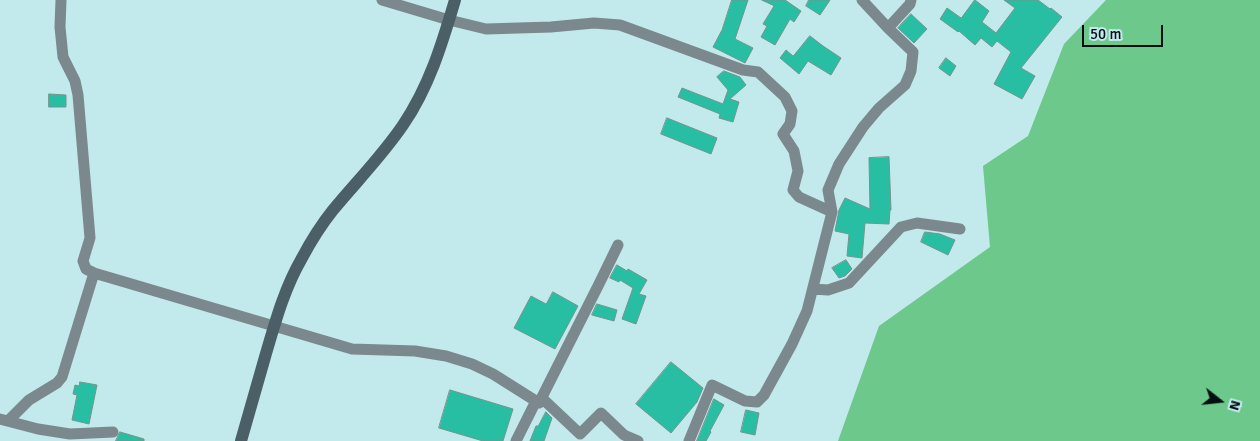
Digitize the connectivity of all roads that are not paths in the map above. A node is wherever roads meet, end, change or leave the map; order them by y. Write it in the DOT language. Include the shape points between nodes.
graph roads {
  1 [pos="61,0"];
  2 [pos="382,0"];
  3 [pos="455,0"];
  4 [pos="862,0"];
  5 [pos="911,0"];
  6 [pos="449,20"];
  7 [pos="888,28"];
  8 [pos="832,212"];
  9 [pos="960,229"];
  10 [pos="618,245"];
  11 [pos="94,273"];
  12 [pos="813,290"];
  13 [pos="274,326"];
  14 [pos="538,402"];
  15 [pos="4,420"];
  16 [pos="113,432"];
  17 [pos="241,441"];
  18 [pos="516,441"];
  19 [pos="638,441"];
  20 [pos="689,441"];
  1 -- 11 [label="street" via="63,57 75,81 79,104 90,238 83,261 86,269"];
  2 -- 6 [label="street"];
  3 -- 6 [label="street"];
  4 -- 7 [label="street"];
  5 -- 7 [label="street"];
  6 -- 8 [label="street" via="486,29 594,23 620,25 743,70 758,72 785,98 792,112 790,124 783,134 794,151 798,171 793,190"];
  6 -- 13 [label="street" via="419,100 393,139 315,235 286,288"];
  7 -- 8 [label="street" via="913,52 911,71 906,86 879,108 839,164 828,190"];
  8 -- 12 [label="street"];
  9 -- 12 [label="street" via="917,224 901,228 849,283 828,290"];
  10 -- 14 [label="street"];
  11 -- 13 [label="street"];
  11 -- 15 [label="street" via="62,377"];
  12 -- 20 [label="street" via="792,344 764,395 757,402 745,401 712,385"];
  13 -- 14 [label="street" via="352,349 415,351 446,356 493,374"];
  13 -- 17 [label="street"];
  14 -- 18 [label="street"];
  14 -- 19 [label="street" via="544,400 580,434 601,413 624,435"];
  15 -- 16 [label="street" via="70,434"];
}
